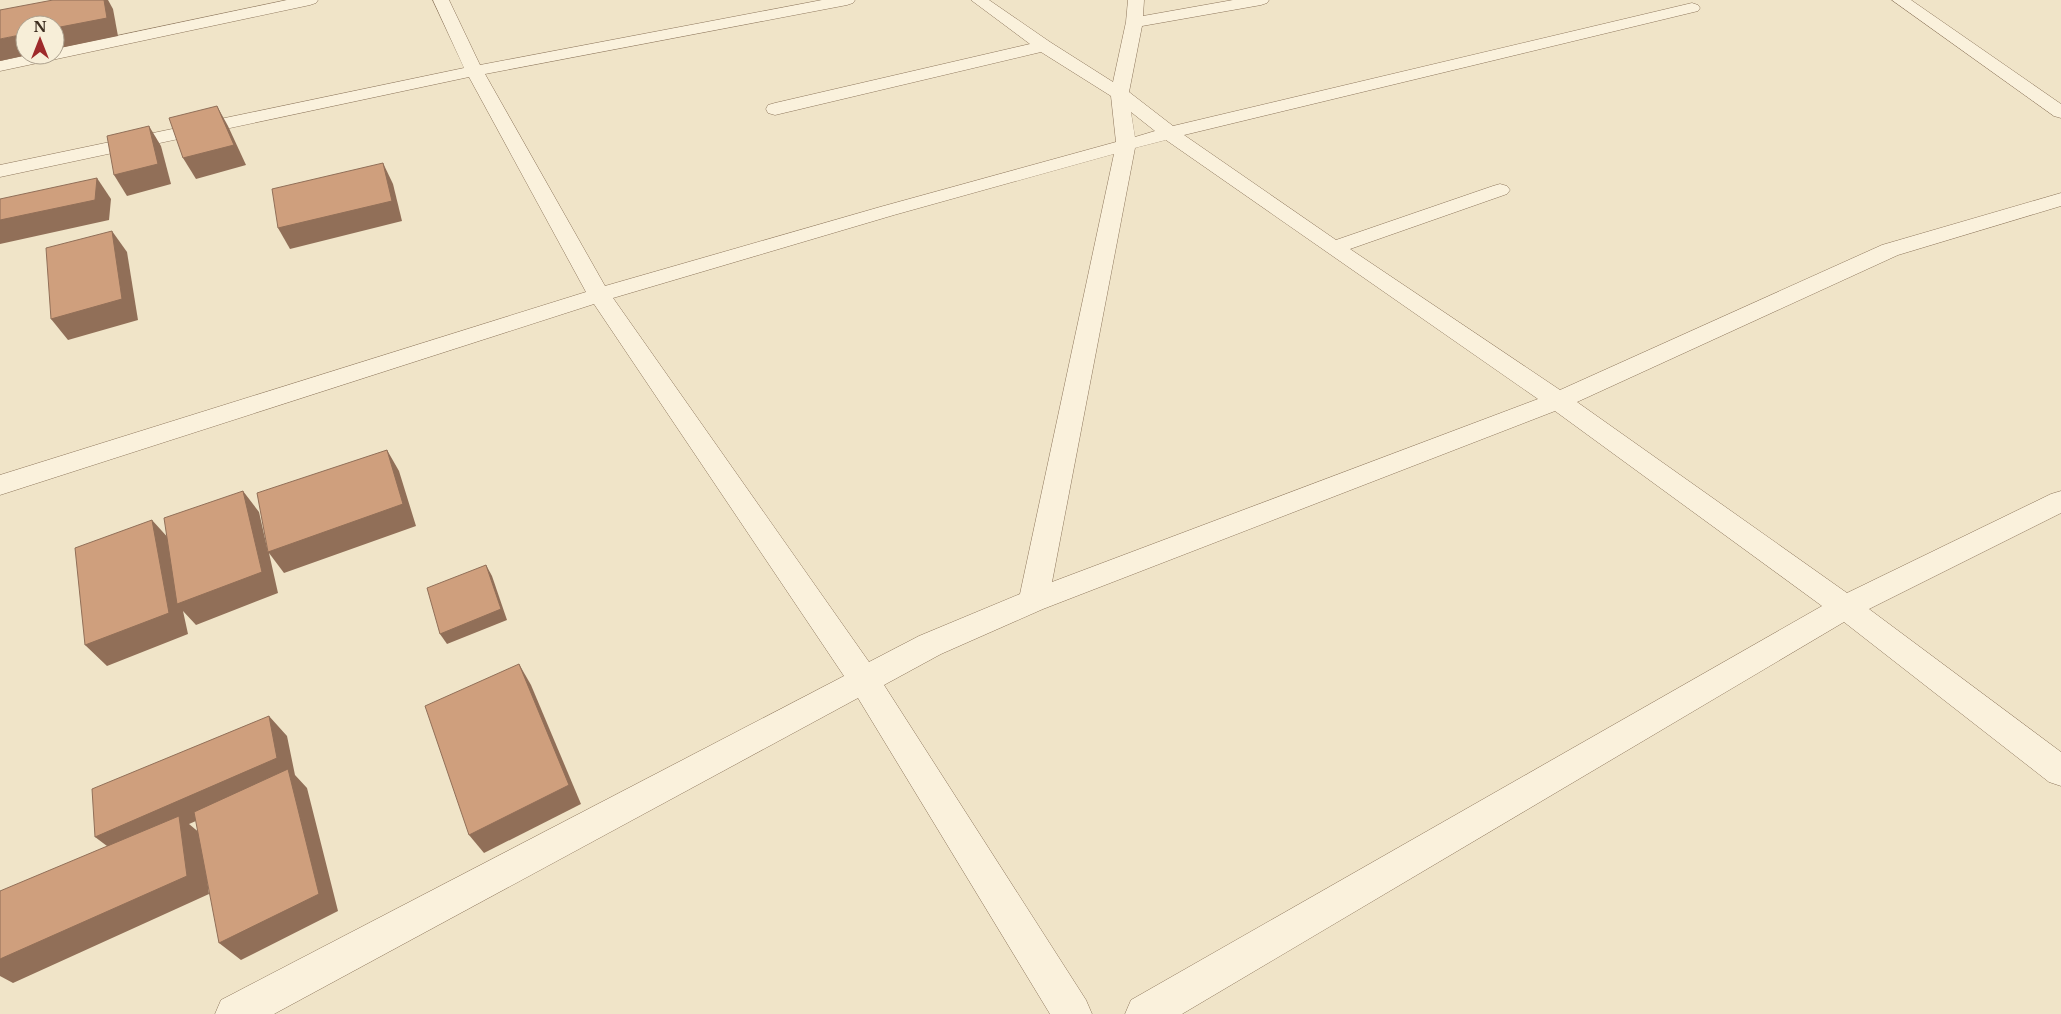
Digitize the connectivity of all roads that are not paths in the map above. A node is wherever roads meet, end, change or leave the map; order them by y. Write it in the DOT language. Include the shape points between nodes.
graph roads {
  1 [pos="310,0"];
  2 [pos="441,0"];
  3 [pos="847,0"];
  4 [pos="978,0"];
  5 [pos="1261,0"];
  6 [pos="1900,0"];
  7 [pos="1692,8"];
  8 [pos="1135,11"];
  9 [pos="1044,46"];
  10 [pos="65,52"];
  11 [pos="15,63"];
  12 [pos="0,66"];
  13 [pos="474,71"];
  14 [pos="1120,94"];
  15 [pos="775,109"];
  16 [pos="2061,112"];
  17 [pos="1169,132"];
  18 [pos="1126,144"];
  19 [pos="0,171"];
  20 [pos="1500,190"];
  21 [pos="2061,199"];
  22 [pos="1334,248"];
  23 [pos="599,295"];
  24 [pos="1558,401"];
  25 [pos="0,485"];
  26 [pos="2061,501"];
  27 [pos="1033,601"];
  28 [pos="1845,607"];
  29 [pos="864,680"];
  30 [pos="2061,771"];
  31 [pos="235,1014"];
  32 [pos="1072,1014"];
  33 [pos="1145,1014"];
  1 -- 10 [label="street"];
  2 -- 13 [label="street"];
  3 -- 13 [label="street"];
  4 -- 9 [label="street"];
  5 -- 8 [label="street"];
  6 -- 16 [label="street"];
  7 -- 17 [label="street"];
  8 -- 14 [label="street"];
  9 -- 14 [label="street"];
  9 -- 15 [label="street"];
  11 -- 12 [label="street"];
  13 -- 19 [label="street"];
  13 -- 23 [label="street"];
  14 -- 17 [label="street"];
  14 -- 18 [label="street"];
  17 -- 18 [label="street"];
  17 -- 22 [label="street"];
  18 -- 23 [label="street"];
  18 -- 27 [label="street"];
  20 -- 22 [label="street"];
  21 -- 24 [label="street" via="1890,250"];
  22 -- 24 [label="street"];
  23 -- 25 [label="street"];
  23 -- 29 [label="street"];
  24 -- 27 [label="street"];
  24 -- 28 [label="street"];
  26 -- 28 [label="street"];
  27 -- 29 [label="street" via="930,645"];
  28 -- 30 [label="street"];
  28 -- 33 [label="street"];
  29 -- 31 [label="street"];
  29 -- 32 [label="street"];
}
